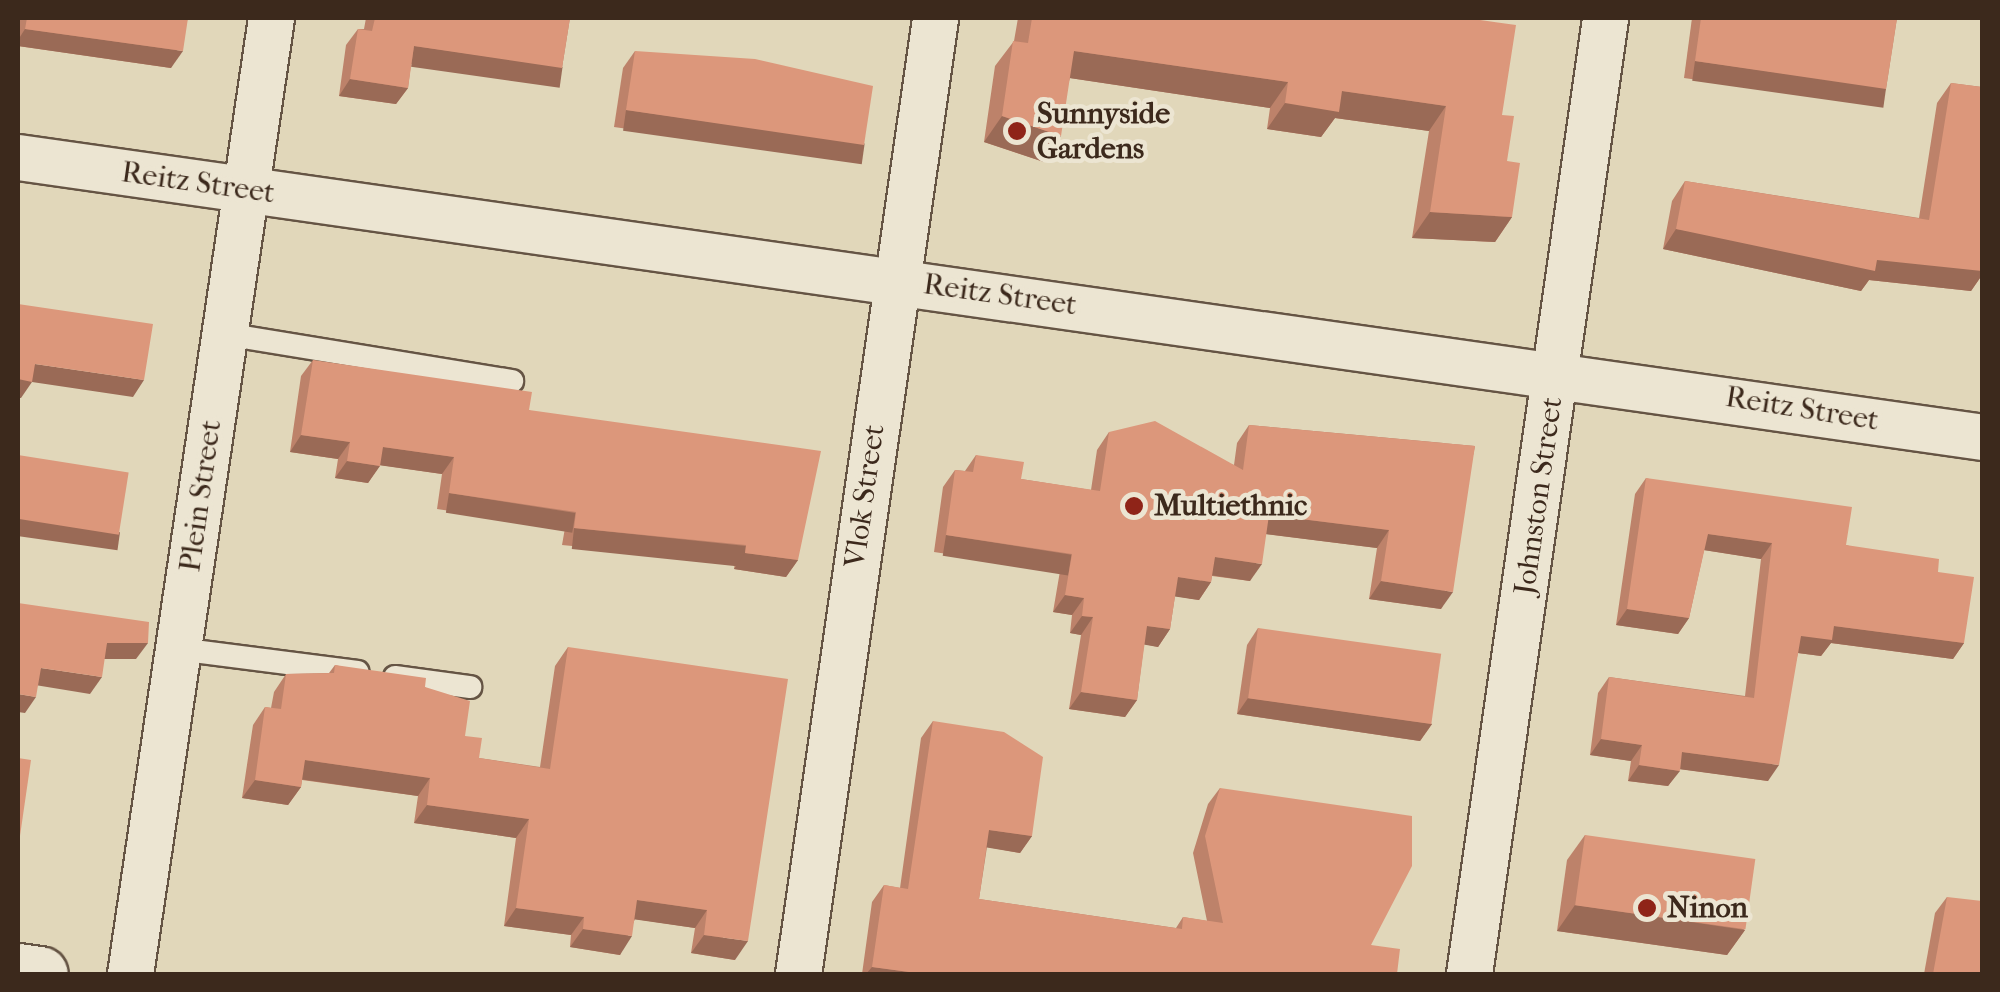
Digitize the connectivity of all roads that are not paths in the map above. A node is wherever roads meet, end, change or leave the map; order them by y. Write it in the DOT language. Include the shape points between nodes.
graph roads {
  1 [pos="271,18"];
  2 [pos="935,18"];
  3 [pos="1605,18"];
  4 [pos="18,158"];
  5 [pos="246,190"];
  6 [pos="895,280"];
  7 [pos="225,334"];
  8 [pos="1558,372"];
  9 [pos="512,381"];
  10 [pos="1982,437"];
  11 [pos="178,649"];
  12 [pos="470,686"];
  13 [pos="18,971"];
  14 [pos="40,974"];
  15 [pos="130,974"];
  16 [pos="798,974"];
  17 [pos="1469,974"];
  1 -- 5 [label="street, Plein Street"];
  2 -- 6 [label="street, Vlok Street"];
  3 -- 8 [label="street, Johnston Street"];
  4 -- 5 [label="street, Reitz Street"];
  5 -- 6 [label="street, Reitz Street"];
  5 -- 7 [label="street, Plein Street"];
  6 -- 8 [label="street, Reitz Street"];
  6 -- 16 [label="street, Vlok Street"];
  7 -- 9 [label="lane"];
  7 -- 11 [label="street, Plein Street"];
  8 -- 10 [label="street, Reitz Street"];
  8 -- 17 [label="street, Johnston Street"];
  11 -- 12 [label="lane"];
  11 -- 15 [label="street, Plein Street"];
  13 -- 14 [label="main road"];
}
